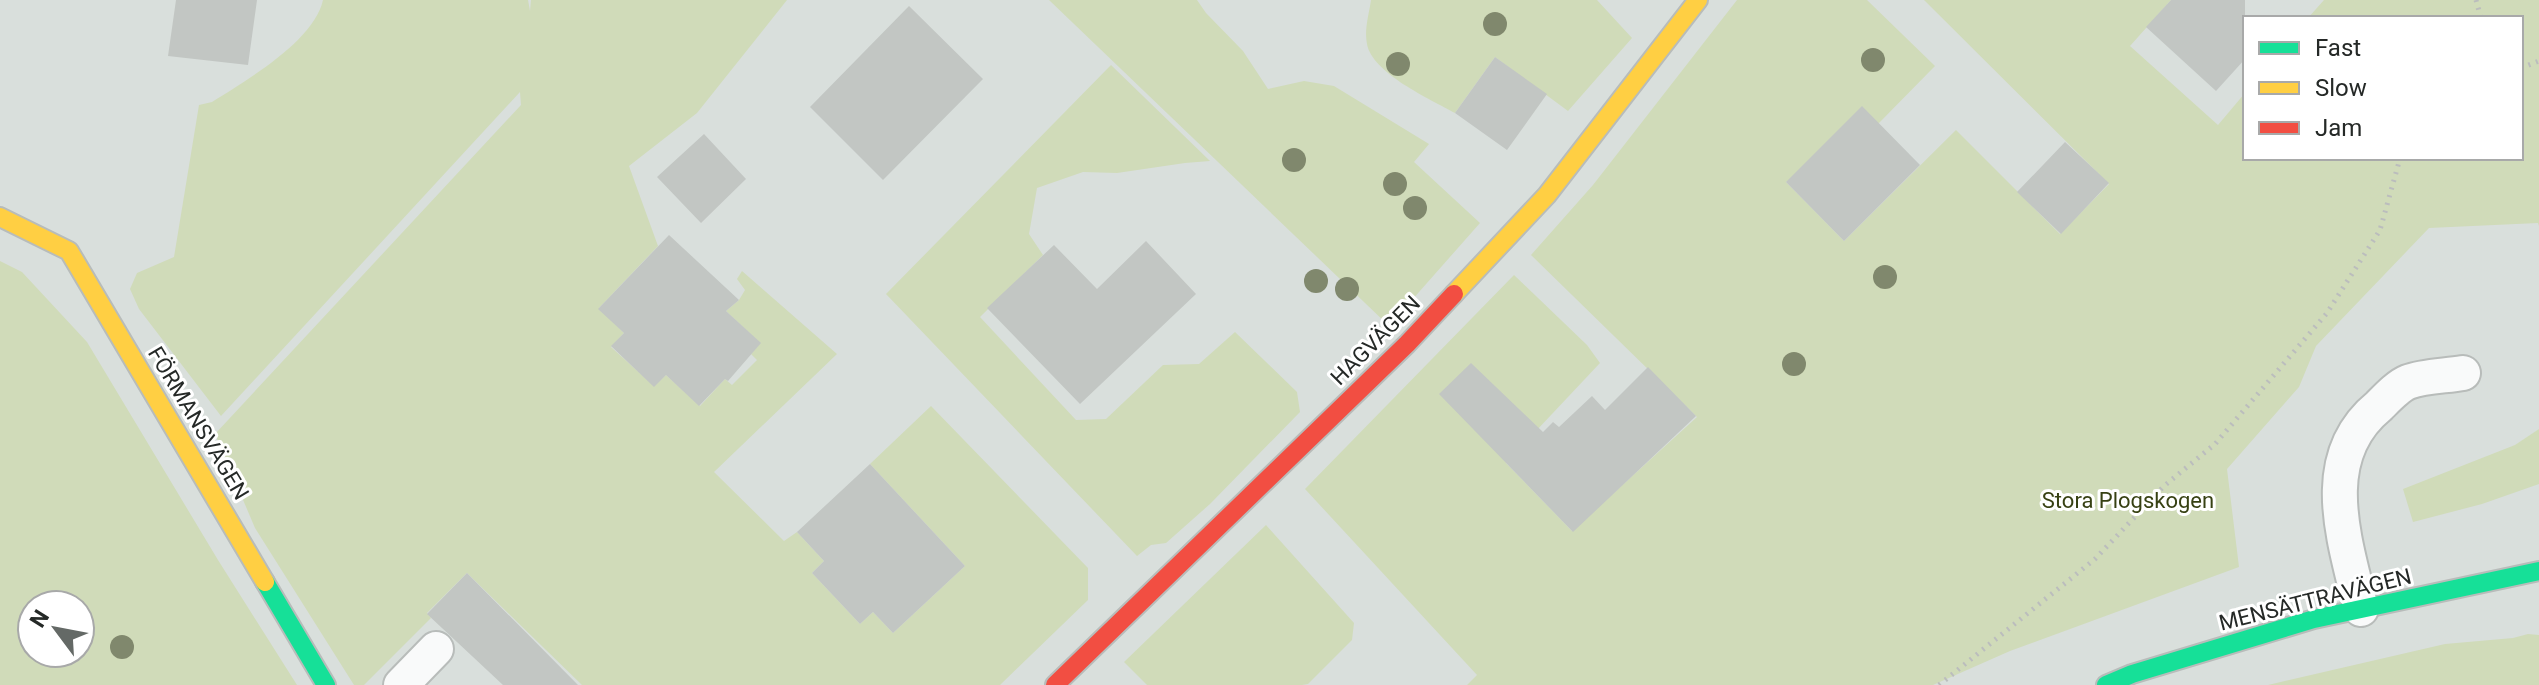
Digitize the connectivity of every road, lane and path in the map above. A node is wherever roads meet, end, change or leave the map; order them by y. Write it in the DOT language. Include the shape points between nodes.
graph roads {
  1 [pos="1698,0"];
  2 [pos="2400,160"];
  3 [pos="0,217"];
  4 [pos="2463,373"];
  5 [pos="2539,571"];
  6 [pos="2361,609"];
  7 [pos="436,649"];
  8 [pos="326,685"];
  9 [pos="401,685"];
  10 [pos="1055,685"];
  11 [pos="1939,685"];
  12 [pos="2106,685"];
  1 -- 10 [label="street, HAGVÄGEN" via="1547,195 1418,333"];
  2 -- 11 [label="path" via="2380,230 2327,313 2215,444 2164,486 2095,559"];
  3 -- 8 [label="street, FÖRMANSVÄGEN" via="69,251"];
  4 -- 6 [label="lane" via="2406,383 2369,414 2346,450 2339,499"];
  5 -- 6 [label="street, MENSÄTTRAVÄGEN"];
  6 -- 12 [label="street, MENSÄTTRAVÄGEN"];
  7 -- 9 [label="lane"];
}
